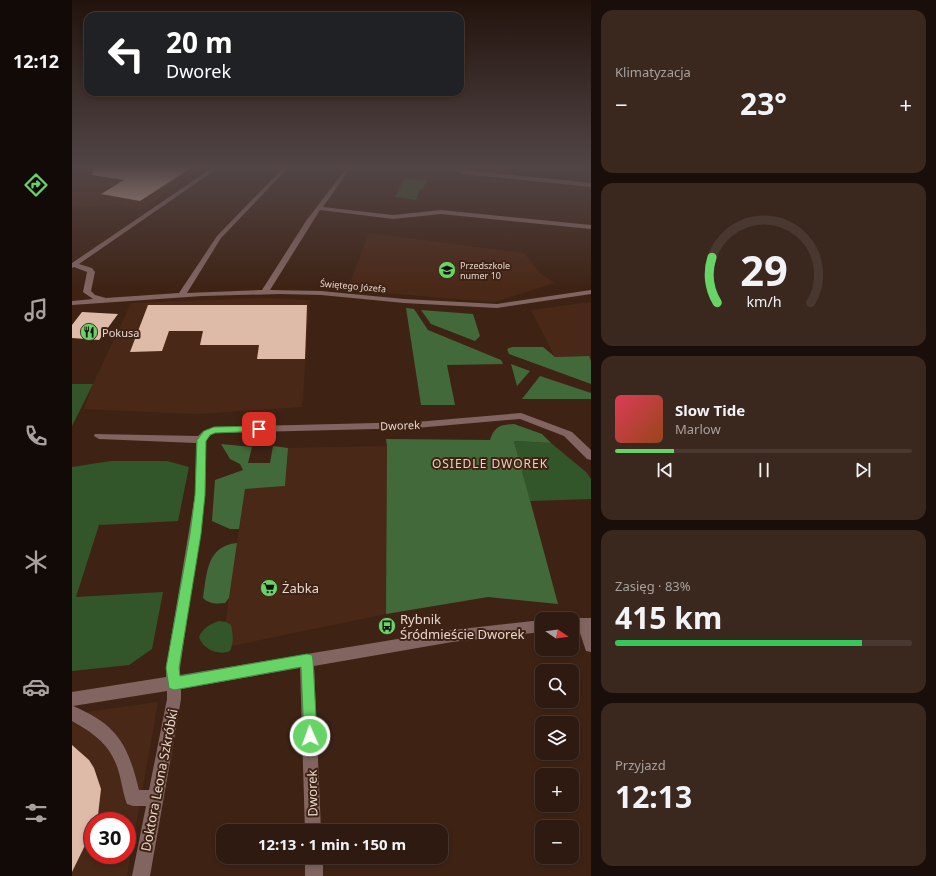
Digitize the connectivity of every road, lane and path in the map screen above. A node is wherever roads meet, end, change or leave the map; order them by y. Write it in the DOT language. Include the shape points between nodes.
graph roads {
  1 [pos="158,207"];
  2 [pos="249,207"];
  3 [pos="318,208"];
  4 [pos="591,228"];
  5 [pos="74,264"];
  6 [pos="265,292"];
  7 [pos="591,292"];
  8 [pos="182,295"];
  9 [pos="111,299"];
  10 [pos="72,303"];
  11 [pos="100,436"];
  12 [pos="201,440"];
  13 [pos="591,456"];
  14 [pos="582,624"];
  15 [pos="535,627"];
  16 [pos="591,646"];
  17 [pos="307,660"];
  18 [pos="174,683"];
  19 [pos="72,699"];
  20 [pos="72,714"];
  21 [pos="156,798"];
  22 [pos="313,824"];
  23 [pos="314,864"];
  24 [pos="141,876"];
  25 [pos="314,876"];
  1 -- 5 [label="street"];
  2 -- 8 [label="street" via="219,238"];
  3 -- 4 [label="street" via="393,217 441,212"];
  3 -- 6 [label="street"];
  5 -- 9 [label="street, Świętego Józefa" via="91,272 88,294"];
  6 -- 7 [label="street, Świętego Józefa" via="315,293 497,306"];
  6 -- 8 [label="street, Świętego Józefa"];
  8 -- 9 [label="street, Świętego Józefa"];
  9 -- 10 [label="street, Świętego Józefa"];
  11 -- 12 [label="street"];
  12 -- 13 [label="street, Dworek" via="214,430 416,425 521,416 568,434"];
  12 -- 18 [label="street" via="196,534 172,668"];
  14 -- 16 [label="street"];
  15 -- 17 [label="street" via="464,634"];
  17 -- 18 [label="street"];
  17 -- 22 [label="street, Dworek"];
  18 -- 19 [label="street"];
  18 -- 21 [label="street, Doktora Leona Szkróbki" via="174,699"];
  20 -- 21 [label="street" via="100,730 113,742 122,757 133,798"];
  21 -- 24 [label="street, Doktora Leona Szkróbki"];
  23 -- 25 [label="street"];
}
